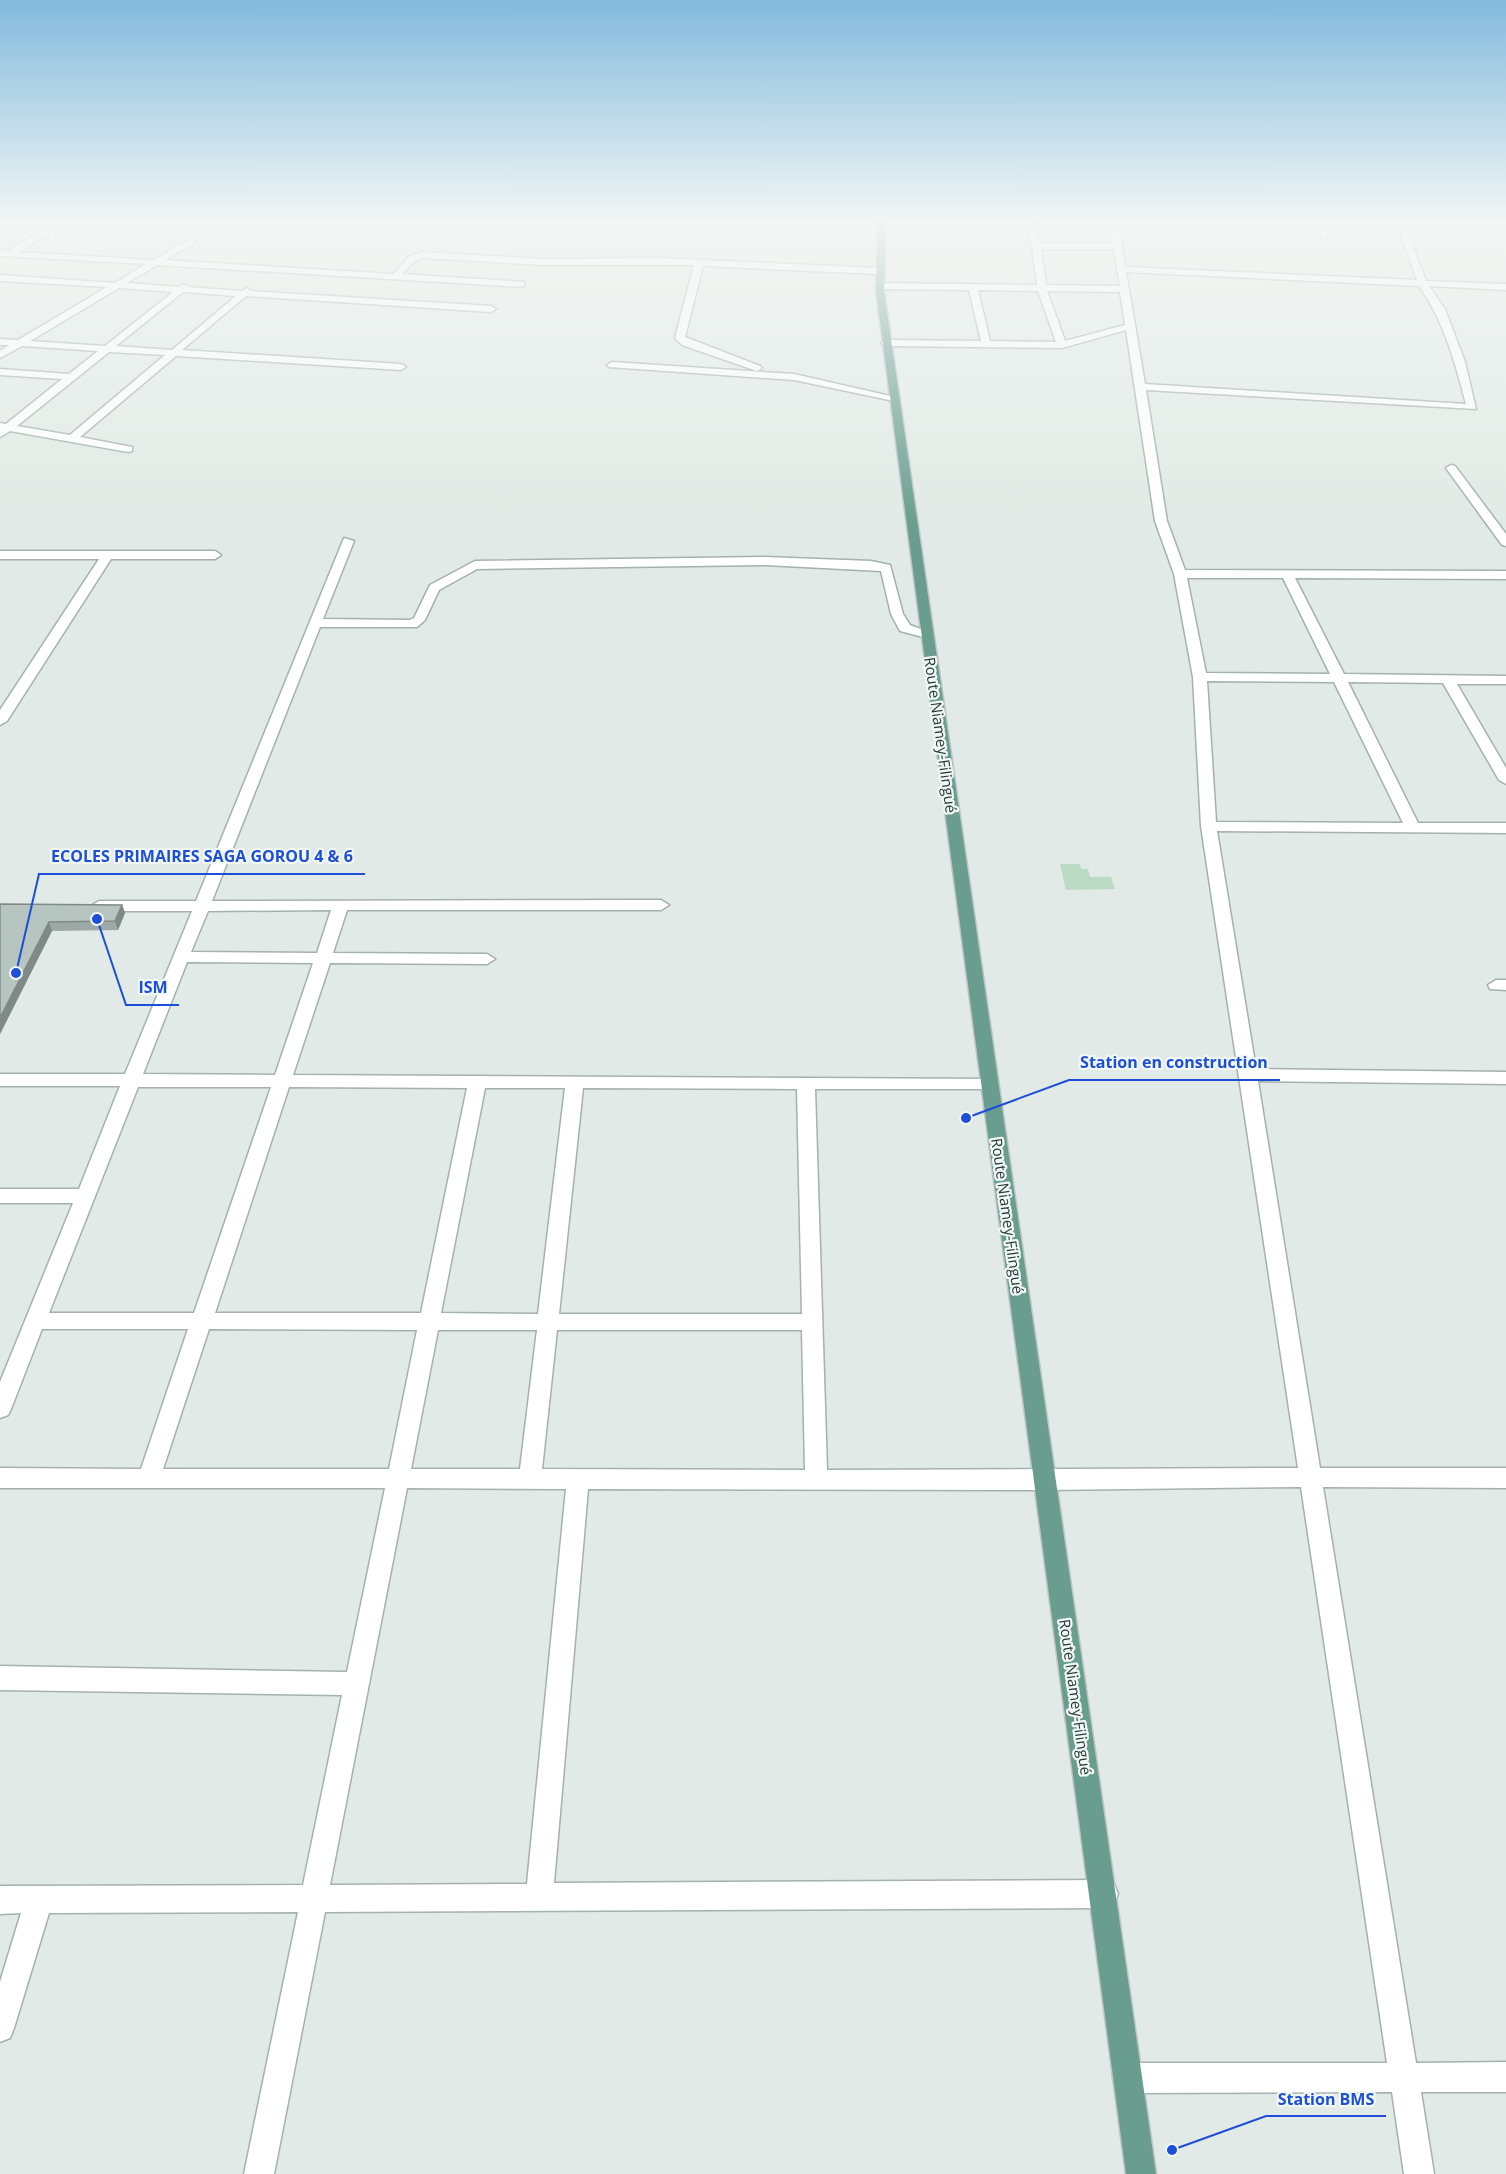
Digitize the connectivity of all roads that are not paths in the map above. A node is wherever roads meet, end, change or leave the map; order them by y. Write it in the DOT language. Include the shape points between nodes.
graph roads {
  1 [pos="53,323"];
  2 [pos="138,323"];
  3 [pos="208,323"];
  4 [pos="684,323"];
  5 [pos="884,323"];
  6 [pos="981,323"];
  7 [pos="1054,323"];
  8 [pos="1445,323"];
  9 [pos="1131,326"];
  10 [pos="0,342"];
  11 [pos="886,342"];
  12 [pos="20,343"];
  13 [pos="986,344"];
  14 [pos="1062,345"];
  15 [pos="106,349"];
  16 [pos="174,353"];
  17 [pos="0,355"];
  18 [pos="612,365"];
  19 [pos="401,367"];
  20 [pos="0,372"];
  21 [pos="779,375"];
  22 [pos="70,377"];
  23 [pos="1140,387"];
  24 [pos="894,398"];
  25 [pos="2,429"];
  26 [pos="72,439"];
  27 [pos="128,448"];
  28 [pos="1451,468"];
  29 [pos="348,541"];
  30 [pos="1506,542"];
  31 [pos="0,555"];
  32 [pos="106,555"];
  33 [pos="215,555"];
  34 [pos="1180,574"];
  35 [pos="1287,574"];
  36 [pos="1506,575"];
  37 [pos="315,623"];
  38 [pos="927,634"];
  39 [pos="1200,677"];
  40 [pos="1341,679"];
  41 [pos="1448,680"];
  42 [pos="1506,680"];
  43 [pos="1,716"];
  44 [pos="1506,780"];
  45 [pos="1209,826"];
  46 [pos="1413,827"];
  47 [pos="1506,828"];
  48 [pos="202,905"];
  49 [pos="341,905"];
  50 [pos="661,905"];
  51 [pos="82,906"];
  52 [pos="181,957"];
  53 [pos="323,958"];
  54 [pos="488,959"];
  55 [pos="1248,1075"];
  56 [pos="1506,1078"];
  57 [pos="0,1080"];
  58 [pos="132,1080"];
  59 [pos="282,1081"];
  60 [pos="477,1082"];
  61 [pos="575,1082"];
  62 [pos="806,1083"];
  63 [pos="988,1083"];
  64 [pos="0,1196"];
  65 [pos="85,1196"];
  66 [pos="35,1321"];
  67 [pos="202,1321"];
  68 [pos="429,1322"];
  69 [pos="548,1322"];
  70 [pos="812,1322"];
  71 [pos="0,1409"];
  72 [pos="1310,1477"];
  73 [pos="0,1478"];
  74 [pos="149,1478"];
  75 [pos="1506,1478"];
  76 [pos="397,1479"];
  77 [pos="530,1479"];
  78 [pos="578,1479"];
  79 [pos="816,1480"];
  80 [pos="1046,1480"];
  81 [pos="0,1678"];
  82 [pos="356,1684"];
  83 [pos="1104,1894"];
  84 [pos="538,1897"];
  85 [pos="314,1898"];
  86 [pos="0,1900"];
  87 [pos="39,1900"];
  88 [pos="0,2028"];
  89 [pos="1404,2077"];
  90 [pos="1506,2077"];
  91 [pos="1128,2078"];
  92 [pos="259,2174"];
  93 [pos="1141,2174"];
  94 [pos="1419,2174"];
  1 -- 12 [label="street"];
  2 -- 15 [label="street"];
  3 -- 16 [label="street"];
  4 -- 21 [label="street" via="680,338 685,343"];
  5 -- 11 [label="main road, Route Niamey-Filingué"];
  6 -- 13 [label="street"];
  7 -- 14 [label="street"];
  8 -- 23 [label="street" via="1472,407"];
  9 -- 14 [label="street"];
  9 -- 23 [label="street"];
  10 -- 12 [label="street"];
  11 -- 13 [label="street"];
  11 -- 24 [label="main road, Route Niamey-Filingué"];
  12 -- 15 [label="street"];
  12 -- 17 [label="street"];
  13 -- 14 [label="street"];
  15 -- 16 [label="street"];
  15 -- 22 [label="street"];
  16 -- 19 [label="street"];
  16 -- 26 [label="street"];
  18 -- 21 [label="street"];
  20 -- 22 [label="street"];
  21 -- 24 [label="street"];
  22 -- 25 [label="street"];
  23 -- 34 [label="street" via="1161,521"];
  24 -- 38 [label="main road, Route Niamey-Filingué"];
  25 -- 26 [label="street"];
  26 -- 27 [label="street"];
  28 -- 30 [label="street"];
  29 -- 37 [label="street"];
  31 -- 32 [label="street"];
  32 -- 33 [label="street"];
  32 -- 43 [label="street"];
  34 -- 35 [label="street"];
  34 -- 39 [label="street"];
  35 -- 36 [label="street"];
  35 -- 40 [label="street"];
  37 -- 38 [label="street" via="412,624 419,620 435,588 475,565 765,561 886,568 897,614 905,628"];
  37 -- 48 [label="street"];
  38 -- 63 [label="main road, Route Niamey-Filingué"];
  39 -- 40 [label="street"];
  39 -- 45 [label="street"];
  40 -- 41 [label="street"];
  40 -- 46 [label="street"];
  41 -- 42 [label="street"];
  41 -- 44 [label="street"];
  45 -- 46 [label="street"];
  45 -- 55 [label="street"];
  46 -- 47 [label="street"];
  48 -- 49 [label="street"];
  48 -- 51 [label="street"];
  48 -- 52 [label="street"];
  49 -- 50 [label="street"];
  49 -- 53 [label="street"];
  52 -- 53 [label="street"];
  52 -- 58 [label="street"];
  53 -- 54 [label="street"];
  53 -- 59 [label="street"];
  55 -- 56 [label="street"];
  55 -- 72 [label="street"];
  57 -- 58 [label="street"];
  58 -- 59 [label="street"];
  58 -- 65 [label="street"];
  59 -- 60 [label="street"];
  59 -- 67 [label="street"];
  60 -- 61 [label="street"];
  60 -- 68 [label="street"];
  61 -- 62 [label="street"];
  61 -- 69 [label="street"];
  62 -- 63 [label="street"];
  62 -- 70 [label="street"];
  63 -- 80 [label="main road, Route Niamey-Filingué"];
  64 -- 65 [label="street"];
  65 -- 66 [label="street"];
  66 -- 67 [label="street"];
  66 -- 71 [label="street"];
  67 -- 68 [label="street"];
  67 -- 74 [label="street"];
  68 -- 69 [label="street"];
  68 -- 76 [label="street"];
  69 -- 70 [label="street"];
  69 -- 77 [label="street"];
  70 -- 79 [label="street"];
  72 -- 75 [label="street"];
  72 -- 80 [label="street"];
  72 -- 89 [label="street"];
  73 -- 74 [label="street"];
  74 -- 76 [label="street"];
  76 -- 77 [label="street"];
  76 -- 82 [label="street"];
  77 -- 78 [label="street"];
  78 -- 79 [label="street"];
  78 -- 84 [label="street"];
  79 -- 80 [label="street"];
  80 -- 83 [label="main road, Route Niamey-Filingué"];
  81 -- 82 [label="street"];
  82 -- 85 [label="street"];
  83 -- 84 [label="street"];
  83 -- 91 [label="main road, Route Niamey-Filingué"];
  84 -- 85 [label="street"];
  85 -- 87 [label="street"];
  85 -- 92 [label="street"];
  86 -- 87 [label="street"];
  87 -- 88 [label="street"];
  89 -- 90 [label="street"];
  89 -- 91 [label="street"];
  89 -- 94 [label="street"];
  91 -- 93 [label="main road, Route Niamey-Filingué"];
}
